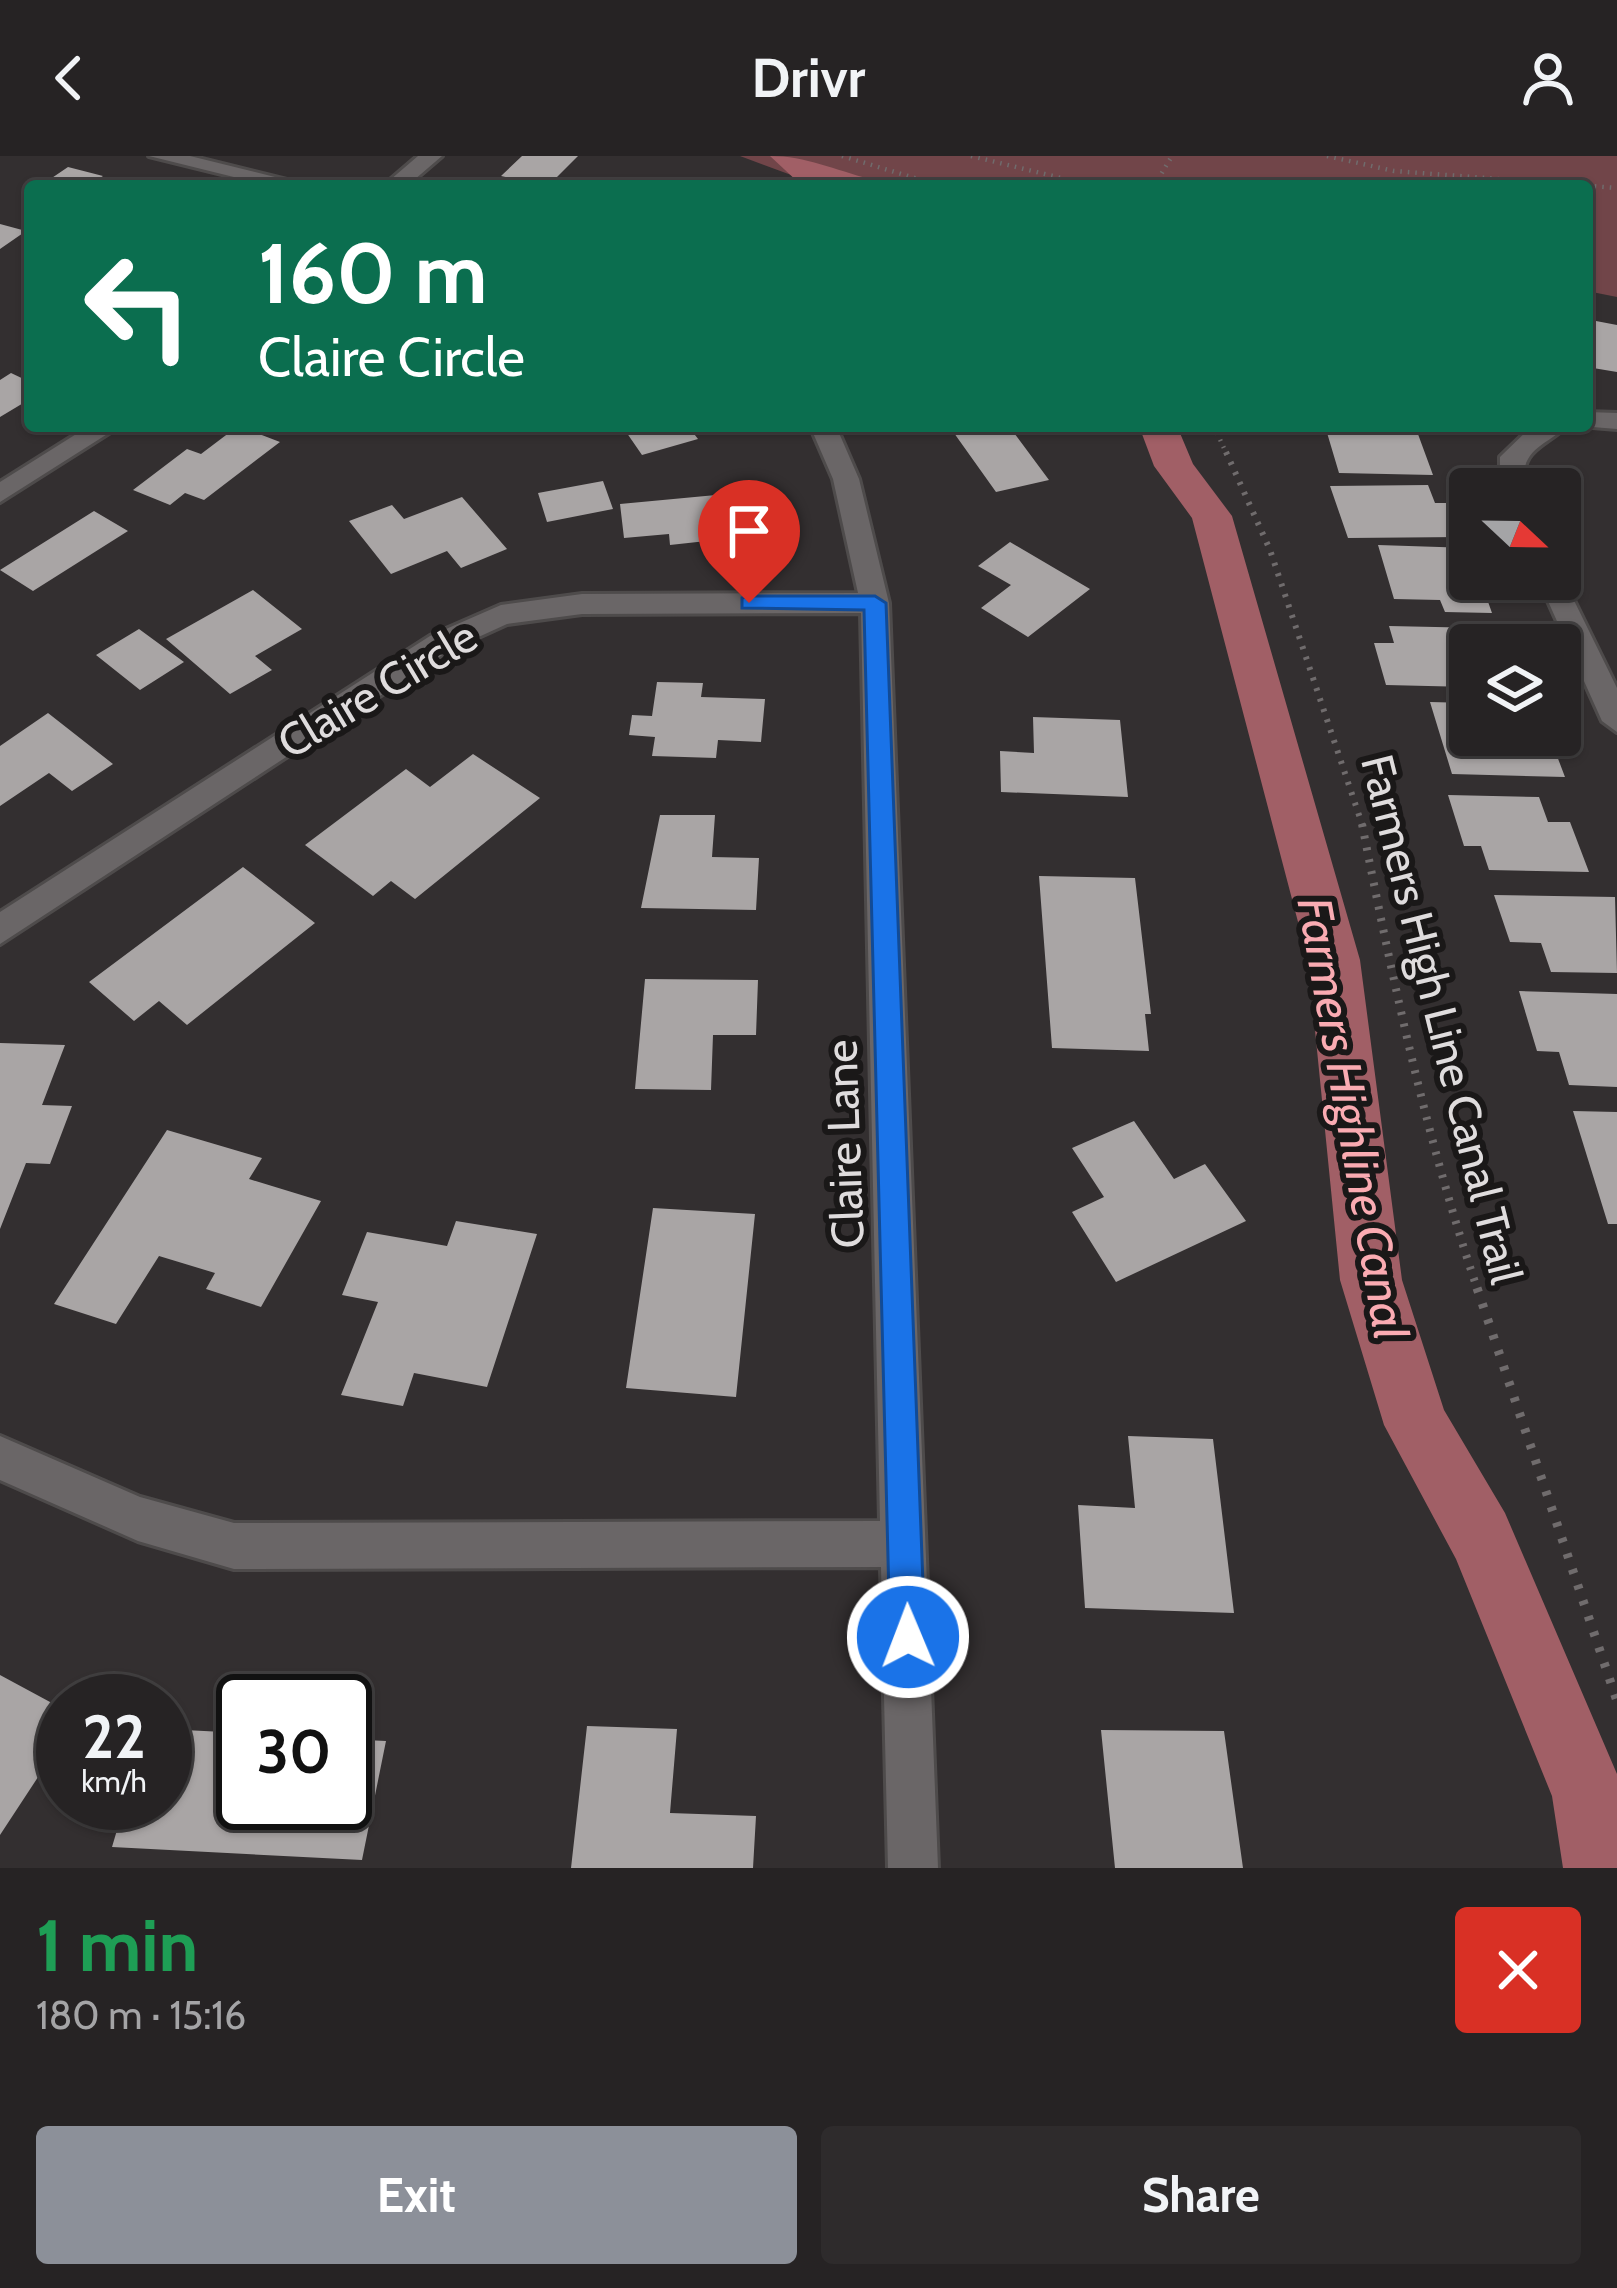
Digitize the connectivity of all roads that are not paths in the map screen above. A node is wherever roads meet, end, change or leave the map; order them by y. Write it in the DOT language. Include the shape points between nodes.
graph roads {
  1 [pos="160,156"];
  2 [pos="430,156"];
  3 [pos="271,180"];
  4 [pos="401,180"];
  5 [pos="97,432"];
  6 [pos="826,432"];
  7 [pos="1538,432"];
  8 [pos="1510,468"];
  9 [pos="0,494"];
  10 [pos="1562,600"];
  11 [pos="875,603"];
  12 [pos="1617,721"];
  13 [pos="0,930"];
  14 [pos="0,1458"];
  15 [pos="905,1544"];
  16 [pos="913,1868"];
  1 -- 3 [label="street"];
  2 -- 4 [label="street"];
  5 -- 9 [label="street"];
  6 -- 11 [label="street, Claire Lane" via="846,479"];
  7 -- 8 [label="street"];
  10 -- 12 [label="street"];
  11 -- 13 [label="street, Claire Circle" via="582,604 501,615 440,643"];
  11 -- 15 [label="street, Claire Lane"];
  14 -- 15 [label="street" via="139,1519 234,1546"];
  15 -- 16 [label="street, Claire Lane"];
}
